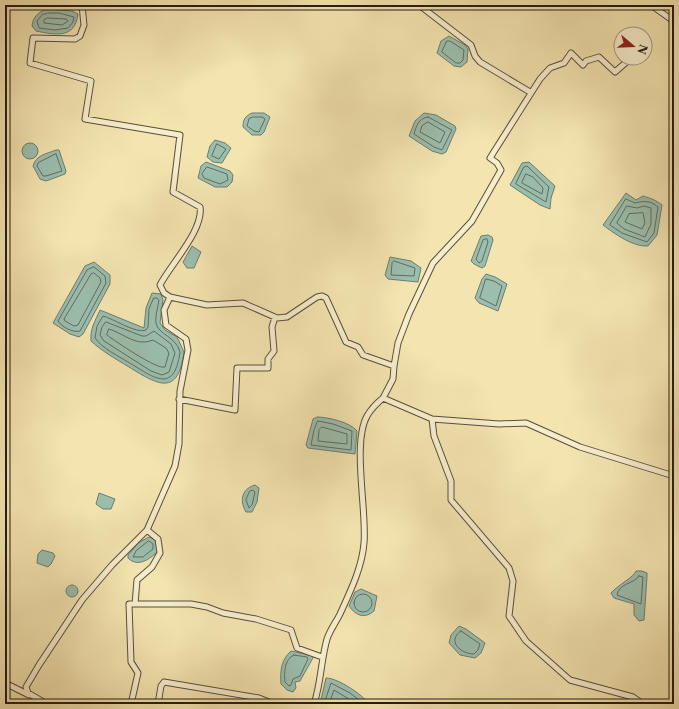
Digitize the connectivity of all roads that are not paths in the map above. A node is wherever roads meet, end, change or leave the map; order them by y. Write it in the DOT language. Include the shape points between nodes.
graph roads {
  1 [pos="82,5"];
  2 [pos="421,5"];
  3 [pos="651,5"];
  4 [pos="674,18"];
  5 [pos="622,66"];
  6 [pos="530,92"];
  7 [pos="170,297"];
  8 [pos="275,317"];
  9 [pos="394,366"];
  10 [pos="179,398"];
  11 [pos="383,398"];
  12 [pos="432,419"];
  13 [pos="674,476"];
  14 [pos="147,530"];
  15 [pos="135,604"];
  16 [pos="322,657"];
  17 [pos="5,683"];
  18 [pos="31,696"];
  19 [pos="47,704"];
  20 [pos="131,704"];
  21 [pos="158,704"];
  22 [pos="274,704"];
  23 [pos="314,704"];
  24 [pos="643,704"];
  1 -- 7 [label="street" via="84,25 80,36 75,39 33,38 30,63 91,81 84,119 180,135 173,192 200,207 201,213 194,232 160,285"];
  2 -- 6 [label="street" via="471,45 480,62"];
  3 -- 4 [label="street" via="672,20"];
  5 -- 6 [label="street" via="615,72 599,58 586,60 583,65 571,53 564,63 550,68"];
  6 -- 9 [label="street" via="490,158 501,170 472,221 433,263 424,281 398,342"];
  7 -- 8 [label="street" via="207,305 243,303"];
  7 -- 10 [label="street" via="164,310 166,325 186,340 188,350"];
  8 -- 9 [label="street" via="287,317 322,296 326,298 346,342 358,347 363,355"];
  8 -- 10 [label="street" via="272,327 274,351 268,359 268,368 237,368 235,410"];
  9 -- 11 [label="street" via="393,379"];
  10 -- 14 [label="street" via="179,444 175,466"];
  11 -- 12 [label="street"];
  11 -- 16 [label="street" via="367,417 362,436 364,527 361,562 328,637"];
  12 -- 13 [label="street" via="499,424 526,423 580,447"];
  12 -- 24 [label="street" via="434,436 451,481 451,500 509,568 513,581 509,616 526,641 570,680 633,697"];
  14 -- 15 [label="street" via="158,539 160,553 152,567 137,580"];
  14 -- 18 [label="street" via="82,600 26,687"];
  15 -- 16 [label="street" via="191,604 263,621 291,630 297,648"];
  15 -- 20 [label="street" via="129,604 132,662 138,673"];
  16 -- 23 [label="street" via="321,678"];
  17 -- 18 [label="street"];
  18 -- 19 [label="street"];
  21 -- 22 [label="street" via="164,682 259,698"];
}
